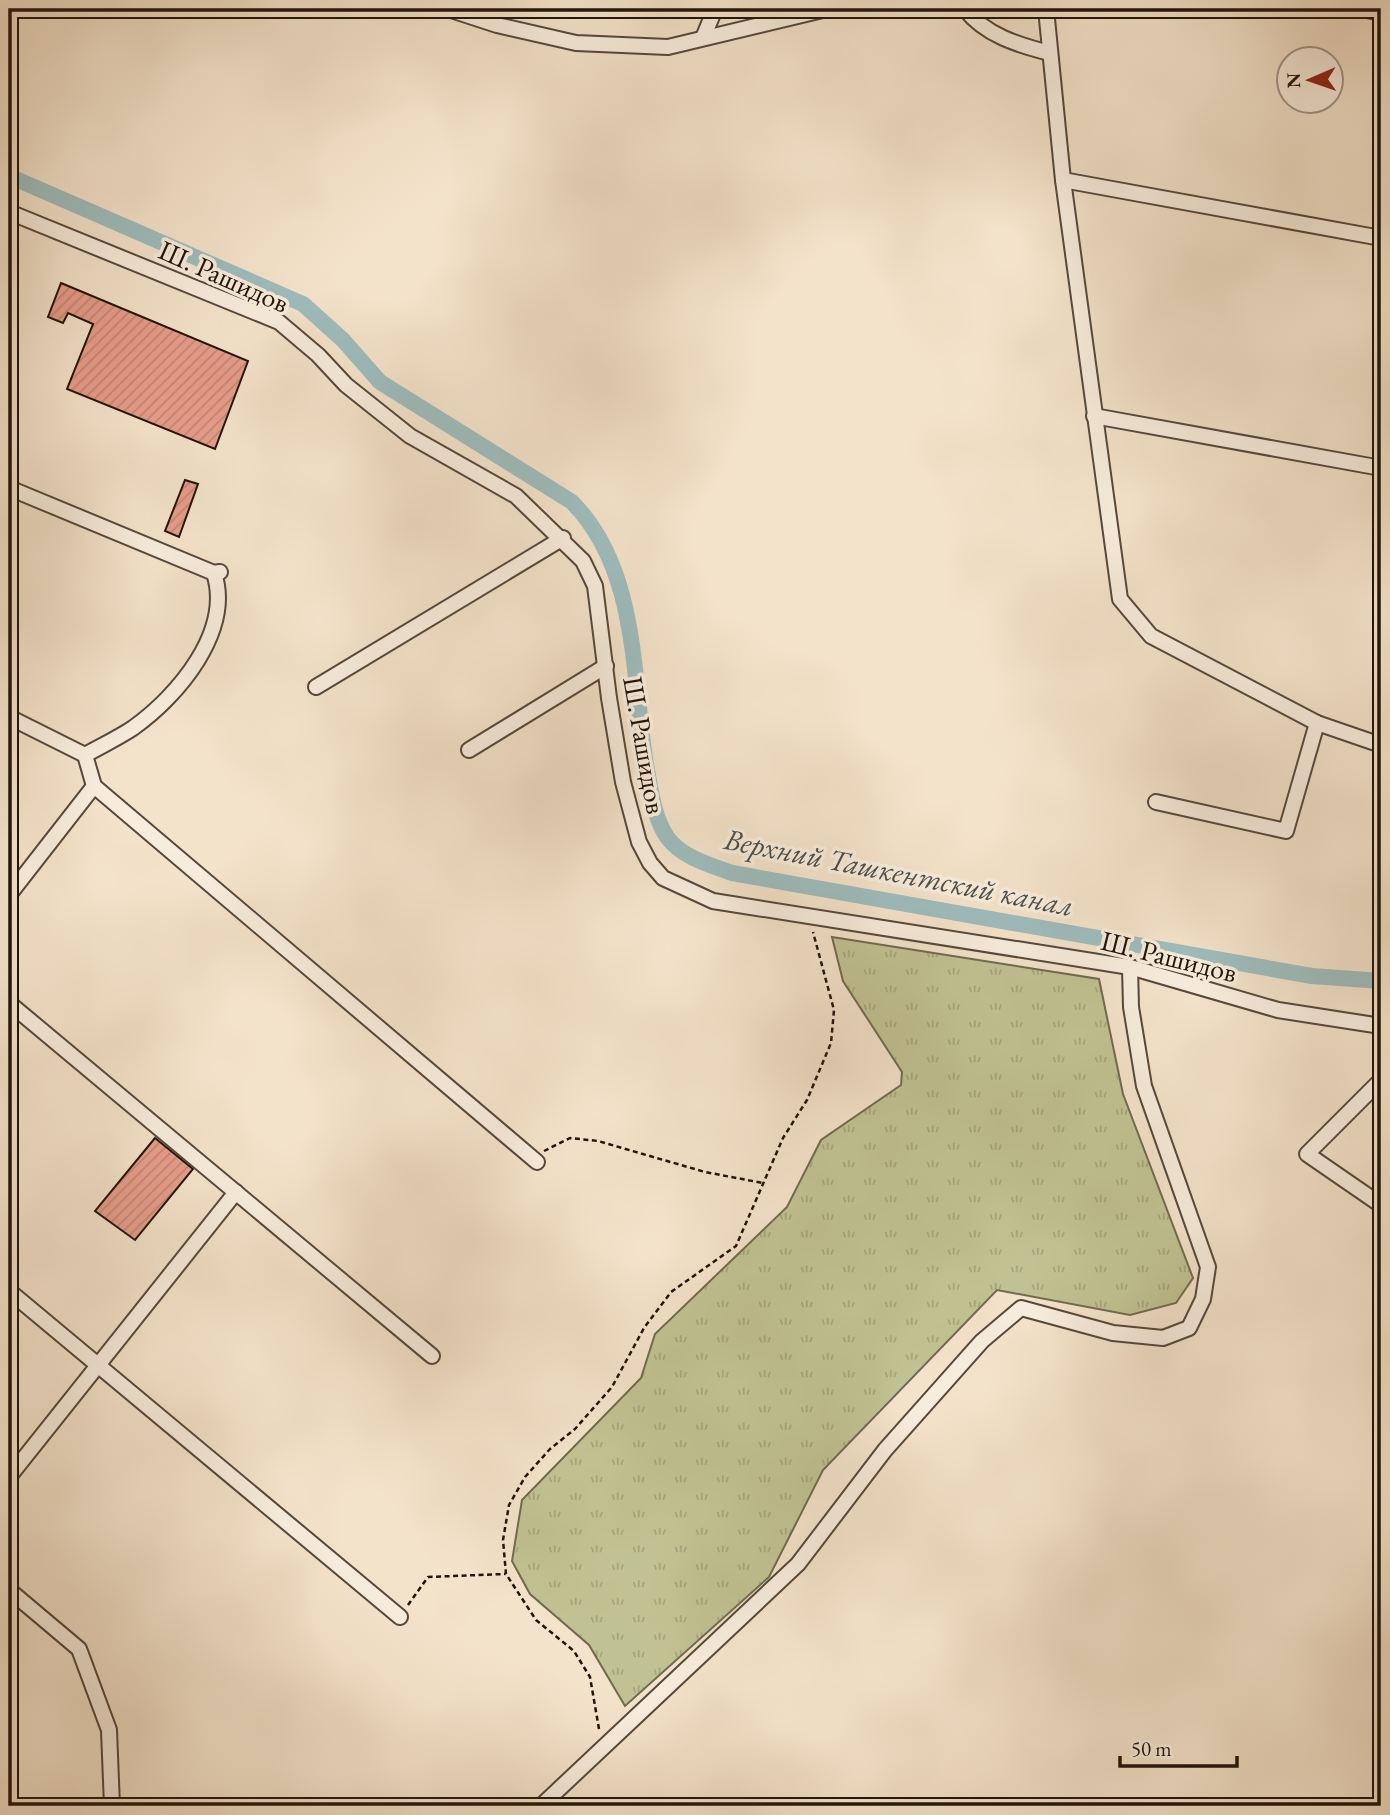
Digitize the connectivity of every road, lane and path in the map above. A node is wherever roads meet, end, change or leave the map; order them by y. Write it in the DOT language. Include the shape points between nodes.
graph roads {
  1 [pos="448,9"];
  2 [pos="715,9"];
  3 [pos="827,9"];
  4 [pos="965,9"];
  5 [pos="1046,9"];
  6 [pos="1362,9"];
  7 [pos="1381,13"];
  8 [pos="702,38"];
  9 [pos="1050,53"];
  10 [pos="1063,180"];
  11 [pos="9,212"];
  12 [pos="1381,238"];
  13 [pos="1094,416"];
  14 [pos="1381,468"];
  15 [pos="9,488"];
  16 [pos="563,538"];
  17 [pos="606,666"];
  18 [pos="316,687"];
  19 [pos="9,717"];
  20 [pos="1317,723"];
  21 [pos="1381,745"];
  22 [pos="469,750"];
  23 [pos="85,755"];
  24 [pos="94,786"];
  25 [pos="1156,802"];
  26 [pos="9,895"];
  27 [pos="808,916"];
  28 [pos="1130,967"];
  29 [pos="9,1003"];
  30 [pos="1381,1026"];
  31 [pos="1381,1080"];
  32 [pos="537,1162"];
  33 [pos="763,1183"];
  34 [pos="236,1192"];
  35 [pos="1381,1205"];
  36 [pos="9,1291"];
  37 [pos="432,1356"];
  38 [pos="99,1363"];
  39 [pos="9,1477"];
  40 [pos="506,1574"];
  41 [pos="9,1590"];
  42 [pos="400,1617"];
  43 [pos="601,1749"];
  44 [pos="112,1806"];
  45 [pos="541,1806"];
  1 -- 8 [label="street" via="576,43 668,47"];
  2 -- 8 [label="street"];
  3 -- 8 [label="street"];
  4 -- 9 [label="street" via="985,30"];
  5 -- 9 [label="street"];
  6 -- 7 [label="street"];
  9 -- 10 [label="street"];
  10 -- 12 [label="street"];
  10 -- 13 [label="street"];
  11 -- 16 [label="street, Ш. Рашидов" via="279,323 381,415 516,496"];
  13 -- 14 [label="street"];
  13 -- 20 [label="street" via="1120,599 1151,636"];
  15 -- 23 [label="street" via="217,572 216,617 189,672 133,728"];
  16 -- 17 [label="street, Ш. Рашидов" via="583,561 595,586"];
  16 -- 18 [label="street"];
  17 -- 22 [label="street"];
  17 -- 27 [label="street, Ш. Рашидов" via="624,782 639,842 650,863 663,877 713,901"];
  19 -- 23 [label="street"];
  20 -- 21 [label="street"];
  20 -- 25 [label="street" via="1286,831"];
  23 -- 24 [label="street"];
  24 -- 26 [label="street"];
  24 -- 32 [label="street"];
  27 -- 28 [label="street, Ш. Рашидов"];
  27 -- 33 [label="path" via="834,1010 831,1043"];
  28 -- 30 [label="street, Ш. Рашидов" via="1278,1010"];
  28 -- 43 [label="street" via="1143,1086 1208,1267 1203,1299 1189,1328 1163,1338 1114,1333 1021,1308 982,1340 885,1450 798,1564"];
  29 -- 34 [label="street"];
  31 -- 35 [label="street" via="1307,1154"];
  32 -- 33 [label="path" via="546,1148 570,1138"];
  33 -- 40 [label="path" via="736,1246 671,1292 644,1328 605,1396 525,1477 509,1505 503,1539"];
  34 -- 37 [label="street"];
  34 -- 38 [label="street"];
  36 -- 38 [label="street"];
  38 -- 39 [label="street"];
  38 -- 42 [label="street"];
  40 -- 42 [label="path" via="428,1577"];
  40 -- 43 [label="path" via="536,1620 574,1651 590,1677"];
  41 -- 44 [label="street" via="79,1649 109,1730"];
  43 -- 45 [label="street"];
}
